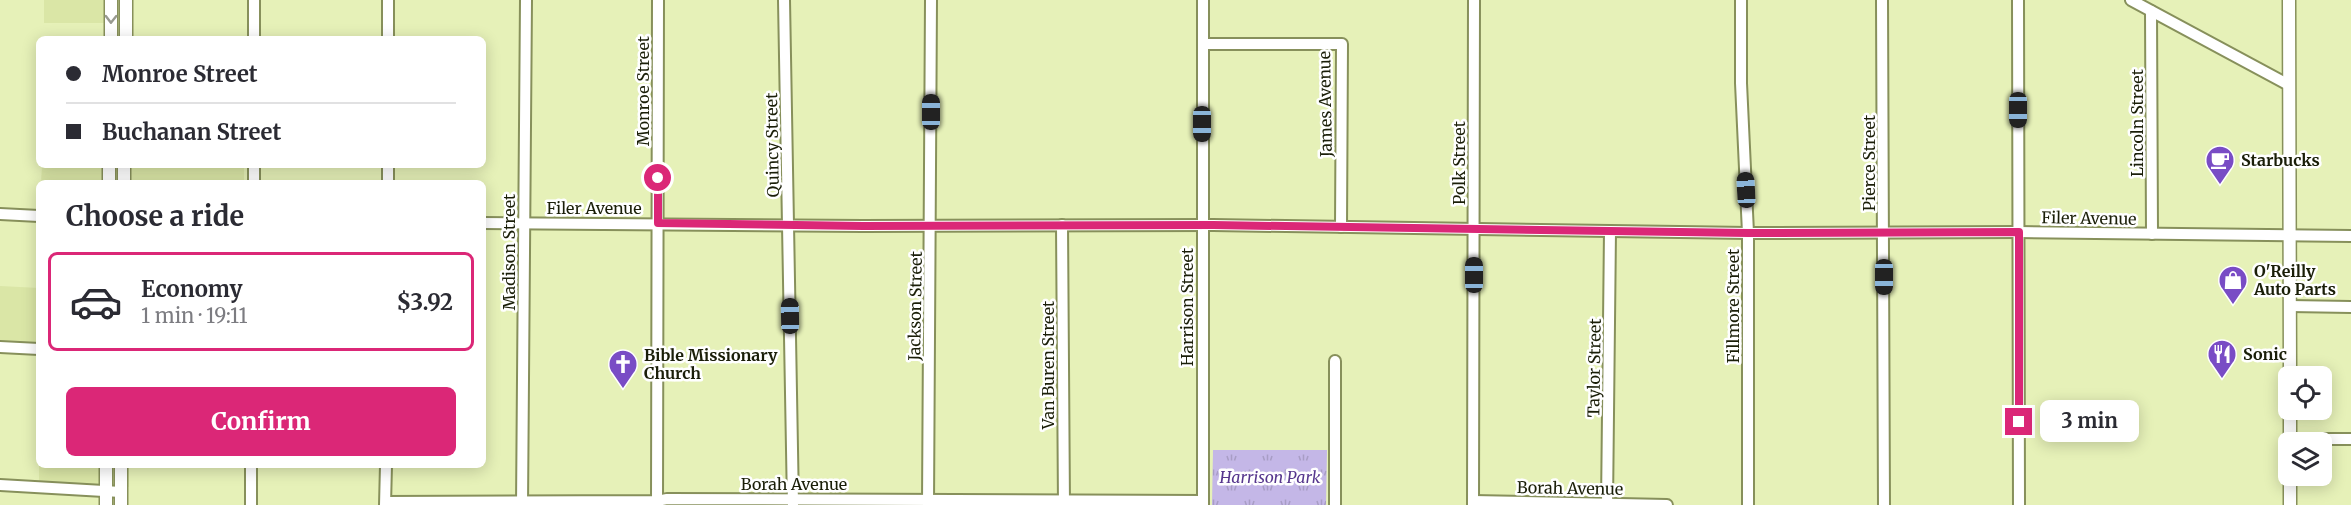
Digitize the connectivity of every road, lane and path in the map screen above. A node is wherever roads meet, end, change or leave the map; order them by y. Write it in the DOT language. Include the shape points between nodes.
graph roads {
  1 [pos="111,0"];
  2 [pos="126,0"];
  3 [pos="254,0"];
  4 [pos="388,0"];
  5 [pos="526,0"];
  6 [pos="658,0"];
  7 [pos="784,0"];
  8 [pos="931,0"];
  9 [pos="1203,0"];
  10 [pos="1474,0"];
  11 [pos="1741,0"];
  12 [pos="1882,0"];
  13 [pos="2018,0"];
  14 [pos="2131,0"];
  15 [pos="2289,0"];
  16 [pos="2151,11"];
  17 [pos="111,36"];
  18 [pos="126,36"];
  19 [pos="254,36"];
  20 [pos="388,36"];
  21 [pos="1203,44"];
  22 [pos="2289,86"];
  23 [pos="0,214"];
  24 [pos="36,216"];
  25 [pos="524,222"];
  26 [pos="486,223"];
  27 [pos="658,223"];
  28 [pos="789,224"];
  29 [pos="931,225"];
  30 [pos="1062,225"];
  31 [pos="1202,225"];
  32 [pos="1341,227"];
  33 [pos="1474,229"];
  34 [pos="1610,231"];
  35 [pos="1884,232"];
  36 [pos="2019,232"];
  37 [pos="1748,233"];
  38 [pos="2152,234"];
  39 [pos="2290,236"];
  40 [pos="2351,236"];
  41 [pos="2290,306"];
  42 [pos="2351,307"];
  43 [pos="0,347"];
  44 [pos="36,349"];
  45 [pos="1335,361"];
  46 [pos="2290,366"];
  47 [pos="2351,439"];
  48 [pos="2332,440"];
  49 [pos="106,468"];
  50 [pos="121,468"];
  51 [pos="251,468"];
  52 [pos="386,468"];
  53 [pos="0,485"];
  54 [pos="2290,486"];
  55 [pos="106,492"];
  56 [pos="121,499"];
  57 [pos="793,502"];
  58 [pos="928,502"];
  59 [pos="1064,502"];
  60 [pos="386,503"];
  61 [pos="657,503"];
  62 [pos="1203,503"];
  63 [pos="1473,503"];
  64 [pos="522,504"];
  65 [pos="1607,504"];
  66 [pos="106,505"];
  67 [pos="251,505"];
  68 [pos="1335,505"];
  69 [pos="1667,505"];
  70 [pos="1748,505"];
  71 [pos="1884,505"];
  72 [pos="2019,505"];
  73 [pos="2290,505"];
  1 -- 17 [label="main road, one-way"];
  2 -- 18 [label="main road"];
  3 -- 19 [label="street"];
  4 -- 20 [label="street"];
  5 -- 25 [label="street, Madison Street"];
  6 -- 27 [label="street, Monroe Street"];
  7 -- 28 [label="street, Quincy Street"];
  8 -- 29 [label="street, Jackson Street"];
  9 -- 21 [label="street, Harrison Street"];
  10 -- 33 [label="street, Polk Street"];
  11 -- 37 [label="street, Fillmore Street"];
  12 -- 35 [label="street, Pierce Street"];
  13 -- 36 [label="street"];
  14 -- 16 [label="street"];
  15 -- 22 [label="main road"];
  16 -- 22 [label="street"];
  16 -- 38 [label="street, Lincoln Street"];
  21 -- 31 [label="street, Harrison Street"];
  21 -- 32 [label="street, James Avenue" via="1342,44"];
  22 -- 39 [label="main road"];
  23 -- 24 [label="street"];
  25 -- 26 [label="street, Filer Avenue"];
  25 -- 27 [label="street, Filer Avenue"];
  25 -- 64 [label="street, Madison Street"];
  27 -- 28 [label="street, Filer Avenue"];
  27 -- 61 [label="street, Monroe Street"];
  28 -- 29 [label="street, Filer Avenue"];
  28 -- 57 [label="street, Quincy Street"];
  29 -- 30 [label="street, Filer Avenue"];
  29 -- 58 [label="street, Jackson Street"];
  30 -- 31 [label="street, Filer Avenue"];
  30 -- 59 [label="street, Van Buren Street"];
  31 -- 32 [label="street, Filer Avenue"];
  31 -- 62 [label="street, Harrison Street"];
  32 -- 33 [label="street, Filer Avenue"];
  33 -- 34 [label="street, Filer Avenue"];
  33 -- 63 [label="street, Polk Street"];
  34 -- 37 [label="street, Filer Avenue"];
  34 -- 65 [label="street, Taylor Street"];
  35 -- 36 [label="street, Filer Avenue"];
  35 -- 37 [label="street, Filer Avenue"];
  35 -- 71 [label="street, Pierce Street"];
  36 -- 38 [label="street, Filer Avenue"];
  36 -- 72 [label="street"];
  37 -- 70 [label="street, Fillmore Street"];
  38 -- 39 [label="street, Filer Avenue"];
  39 -- 40 [label="street, Filer Avenue"];
  39 -- 41 [label="main road"];
  41 -- 42 [label="street"];
  41 -- 46 [label="main road"];
  43 -- 44 [label="street"];
  45 -- 68 [label="street"];
  47 -- 48 [label="street"];
  49 -- 55 [label="main road"];
  50 -- 56 [label="main road"];
  51 -- 67 [label="street"];
  52 -- 60 [label="street"];
  53 -- 55 [label="street"];
  54 -- 73 [label="main road"];
  55 -- 56 [label="street"];
  55 -- 66 [label="main road"];
  57 -- 58 [label="street, Borah Avenue"];
  57 -- 61 [label="street, Borah Avenue" via="667,499"];
  58 -- 59 [label="street, Borah Avenue"];
  59 -- 62 [label="street, Borah Avenue"];
  60 -- 64 [label="street, Borah Avenue"];
  61 -- 64 [label="street, Borah Avenue"];
  63 -- 65 [label="street, Borah Avenue"];
  65 -- 69 [label="street, Borah Avenue"];
}
